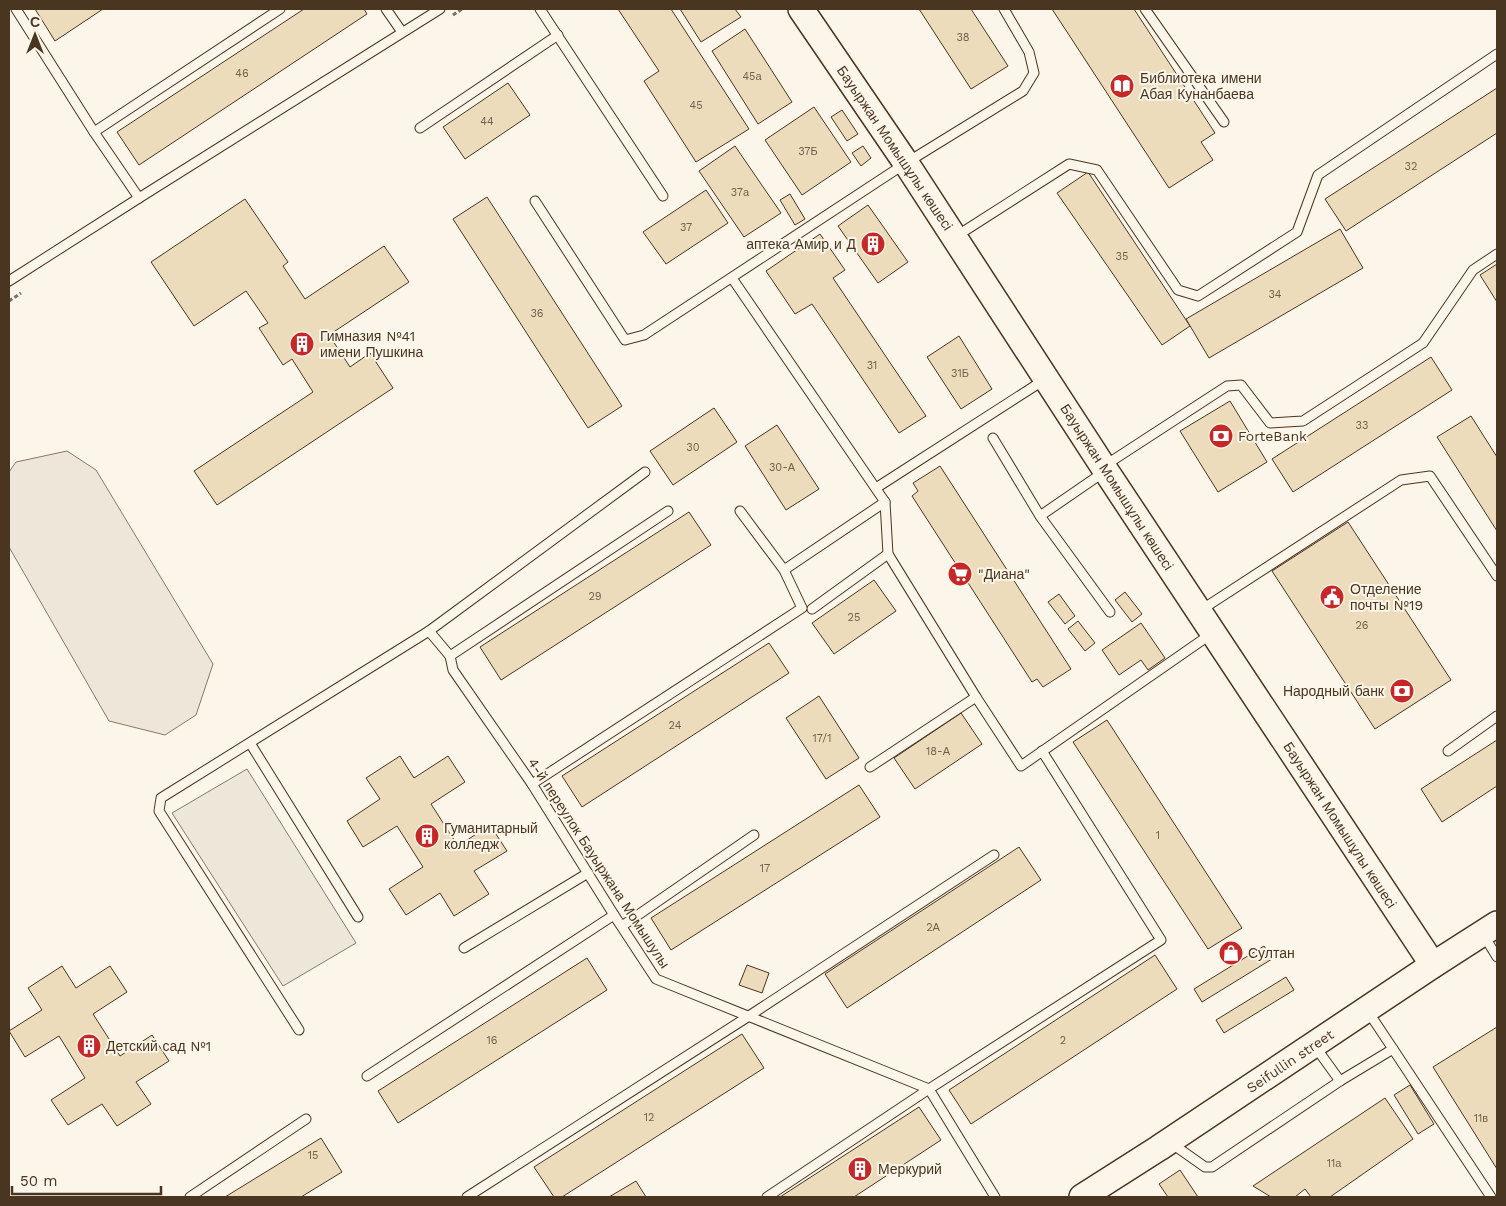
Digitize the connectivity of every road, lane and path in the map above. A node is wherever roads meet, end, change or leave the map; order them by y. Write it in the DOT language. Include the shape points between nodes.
graph roads {
  1 [pos="16,9"];
  2 [pos="280,9"];
  3 [pos="386,9"];
  4 [pos="440,9"];
  5 [pos="540,9"];
  6 [pos="801,9"];
  7 [pos="1004,9"];
  8 [pos="1145,9"];
  9 [pos="402,32"];
  10 [pos="558,35"];
  11 [pos="1497,54"];
  12 [pos="1224,122"];
  13 [pos="420,128"];
  14 [pos="94,132"];
  15 [pos="906,163"];
  16 [pos="663,196"];
  17 [pos="139,198"];
  18 [pos="535,201"];
  19 [pos="954,237"];
  20 [pos="1497,254"];
  21 [pos="732,278"];
  22 [pos="9,281"];
  23 [pos="1047,378"];
  24 [pos="993,438"];
  25 [pos="1105,468"];
  26 [pos="645,472"];
  27 [pos="876,488"];
  28 [pos="885,502"];
  29 [pos="668,511"];
  30 [pos="740,511"];
  31 [pos="1040,516"];
  32 [pos="888,554"];
  33 [pos="784,570"];
  34 [pos="1497,576"];
  35 [pos="812,609"];
  36 [pos="1199,611"];
  37 [pos="1110,612"];
  38 [pos="429,631"];
  39 [pos="1213,633"];
  40 [pos="450,656"];
  41 [pos="976,697"];
  42 [pos="1497,716"];
  43 [pos="250,743"];
  44 [pos="1042,751"];
  45 [pos="1448,751"];
  46 [pos="870,767"];
  47 [pos="532,784"];
  48 [pos="754,835"];
  49 [pos="994,856"];
  50 [pos="588,873"];
  51 [pos="614,914"];
  52 [pos="358,918"];
  53 [pos="622,926"];
  54 [pos="1490,929"];
  55 [pos="464,948"];
  56 [pos="1497,957"];
  57 [pos="1433,965"];
  58 [pos="1367,1008"];
  59 [pos="749,1016"];
  60 [pos="299,1030"];
  61 [pos="1314,1045"];
  62 [pos="1394,1049"];
  63 [pos="367,1076"];
  64 [pos="1340,1081"];
  65 [pos="929,1089"];
  66 [pos="306,1119"];
  67 [pos="1169,1142"];
  68 [pos="190,1197"];
  69 [pos="468,1197"];
  70 [pos="767,1197"];
  71 [pos="996,1197"];
  72 [pos="1082,1197"];
  73 [pos="1491,1197"];
  1 -- 14 [label="lane"];
  2 -- 14 [label="lane"];
  3 -- 9 [label="lane"];
  4 -- 9 [label="lane"];
  5 -- 10 [label="lane"];
  6 -- 15 [label="street, Бауыржан Момышұлы көшесі"];
  7 -- 15 [label="lane" via="1029,52 1034,73 1023,91"];
  8 -- 12 [label="lane"];
  9 -- 17 [label="lane"];
  10 -- 13 [label="lane"];
  10 -- 16 [label="lane"];
  11 -- 19 [label="lane" via="1318,175 1297,232 1198,296 1178,290 1097,170 1069,164"];
  14 -- 17 [label="lane"];
  15 -- 19 [label="street, Бауыржан Момышұлы көшесі"];
  15 -- 21 [label="lane"];
  17 -- 22 [label="lane"];
  18 -- 21 [label="lane" via="625,340 644,336"];
  19 -- 23 [label="street, Бауыржан Момышұлы көшесі"];
  20 -- 25 [label="lane" via="1473,270 1423,343 1303,421 1270,423 1241,385 1227,386"];
  21 -- 27 [label="lane"];
  23 -- 25 [label="street, Бауыржан Момышұлы көшесі"];
  23 -- 27 [label="lane"];
  24 -- 31 [label="lane"];
  25 -- 31 [label="lane"];
  25 -- 36 [label="street, Бауыржан Момышұлы көшесі"];
  26 -- 38 [label="lane"];
  27 -- 28 [label="lane"];
  28 -- 32 [label="lane"];
  28 -- 33 [label="lane"];
  29 -- 40 [label="lane"];
  30 -- 33 [label="lane"];
  31 -- 37 [label="lane"];
  32 -- 35 [label="lane"];
  32 -- 41 [label="lane"];
  33 -- 47 [label="lane" via="802,608"];
  34 -- 36 [label="lane" via="1430,476 1401,480"];
  36 -- 39 [label="street, Бауыржан Момышұлы көшесі"];
  38 -- 40 [label="lane, 4-й переулок Бауыржана Момышулы"];
  38 -- 43 [label="lane"];
  39 -- 44 [label="lane"];
  39 -- 57 [label="street, Бауыржан Момышұлы көшесі"];
  40 -- 47 [label="lane, 4-й переулок Бауыржана Момышулы" via="454,670"];
  41 -- 44 [label="lane" via="1021,766"];
  41 -- 46 [label="lane"];
  42 -- 45 [label="lane"];
  43 -- 52 [label="lane"];
  43 -- 60 [label="lane" via="161,798 159,811"];
  44 -- 65 [label="lane" via="1161,940"];
  47 -- 50 [label="lane, 4-й переулок Бауыржана Момышулы"];
  48 -- 53 [label="lane"];
  49 -- 59 [label="lane"];
  50 -- 51 [label="lane, 4-й переулок Бауыржана Момышулы"];
  50 -- 55 [label="lane"];
  51 -- 53 [label="lane, 4-й переулок Бауыржана Момышулы"];
  51 -- 63 [label="lane"];
  53 -- 59 [label="lane, 4-й переулок Бауыржана Момышулы" via="656,979"];
  54 -- 56 [label="lane"];
  54 -- 57 [label="street, Seifullin street"];
  57 -- 58 [label="street, Seifullin street"];
  58 -- 61 [label="street, Seifullin street"];
  58 -- 62 [label="lane"];
  59 -- 65 [label="lane, 4-й переулок Бауыржана Момышулы"];
  59 -- 69 [label="lane"];
  61 -- 64 [label="lane"];
  61 -- 67 [label="street, Seifullin street"];
  62 -- 64 [label="lane"];
  62 -- 73 [label="lane"];
  64 -- 67 [label="lane" via="1212,1167 1205,1167"];
  65 -- 70 [label="lane"];
  65 -- 71 [label="lane"];
  66 -- 68 [label="lane"];
  67 -- 72 [label="street, Seifullin street"];
}
